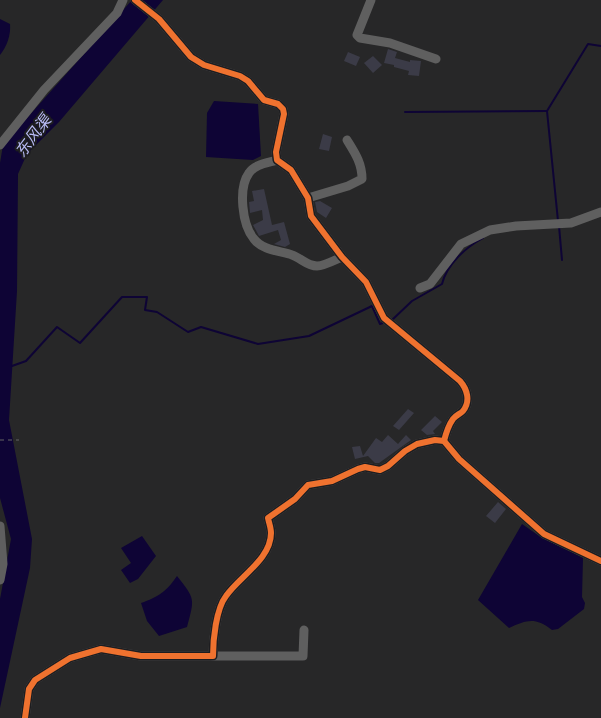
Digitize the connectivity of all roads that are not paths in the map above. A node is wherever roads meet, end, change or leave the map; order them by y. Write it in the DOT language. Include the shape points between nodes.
graph roads {
  1 [pos="123,0"];
  2 [pos="135,0"];
  3 [pos="371,0"];
  4 [pos="436,59"];
  5 [pos="347,140"];
  6 [pos="0,144"];
  7 [pos="277,160"];
  8 [pos="308,198"];
  9 [pos="601,212"];
  10 [pos="342,257"];
  11 [pos="420,288"];
  12 [pos="444,441"];
  13 [pos="0,526"];
  14 [pos="601,561"];
  15 [pos="0,580"];
  16 [pos="304,630"];
  17 [pos="213,656"];
  18 [pos="25,718"];
  1 -- 6 [label="street" via="117,13 44,90"];
  2 -- 7 [label="street" via="159,19 191,57 204,65 240,76 264,100 283,109"];
  3 -- 4 [label="street" via="357,35 360,38 390,43"];
  5 -- 8 [label="street" via="358,158 362,179"];
  7 -- 8 [label="street" via="291,170"];
  7 -- 10 [label="street" via="258,166 249,173 244,188 242,204 247,228 254,241 318,266"];
  8 -- 10 [label="street" via="311,216"];
  9 -- 11 [label="street" via="571,222 490,230 461,244 430,284"];
  10 -- 12 [label="street" via="366,282 388,322 466,389 464,409 446,430"];
  12 -- 14 [label="street" via="459,459 544,534"];
  12 -- 17 [label="street" via="417,444 380,470 365,467 332,481 308,485 295,499 268,518 269,544 225,597 214,632"];
  13 -- 15 [label="street" via="3,564"];
  16 -- 17 [label="street" via="303,656"];
  17 -- 18 [label="street" via="142,656 101,649 70,658 34,680 29,689"];
}
